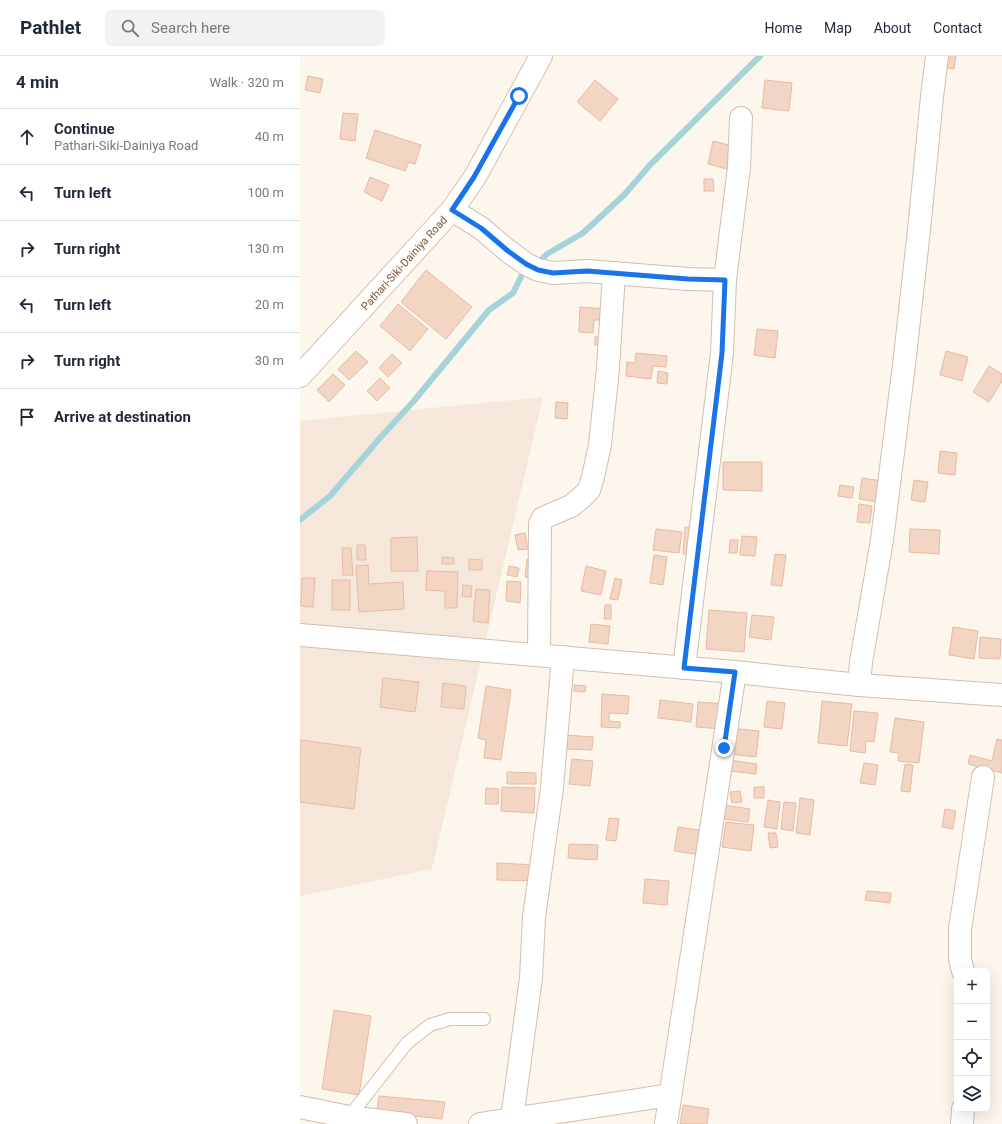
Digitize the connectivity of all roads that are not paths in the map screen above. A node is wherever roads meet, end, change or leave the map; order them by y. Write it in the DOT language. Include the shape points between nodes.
graph roads {
  1 [pos="541,56"];
  2 [pos="937,56"];
  3 [pos="741,118"];
  4 [pos="452,210"];
  5 [pos="614,273"];
  6 [pos="725,280"];
  7 [pos="300,376"];
  8 [pos="300,635"];
  9 [pos="539,655"];
  10 [pos="563,657"];
  11 [pos="684,668"];
  12 [pos="735,672"];
  13 [pos="859,685"];
  14 [pos="1002,695"];
  15 [pos="983,777"];
  16 [pos="962,968"];
  17 [pos="484,1019"];
  18 [pos="670,1096"];
  19 [pos="300,1107"];
  20 [pos="963,1112"];
  21 [pos="349,1117"];
  22 [pos="523,1120"];
  23 [pos="406,1124"];
  24 [pos="480,1124"];
  25 [pos="666,1124"];
  26 [pos="962,1124"];
  1 -- 4 [label="street, Pathari-Siki-Dainiya Road" via="474,177"];
  2 -- 13 [label="street" via="900,396 882,540"];
  3 -- 6 [label="street" via="739,167"];
  4 -- 5 [label="street" via="538,270 553,273"];
  4 -- 7 [label="street, Pathari-Siki-Dainiya Road"];
  5 -- 6 [label="street"];
  5 -- 9 [label="street" via="608,368 600,445 593,477 589,490 580,499 571,506 543,518 540,524"];
  6 -- 11 [label="street" via="722,353"];
  8 -- 9 [label="street"];
  9 -- 10 [label="street"];
  10 -- 11 [label="street"];
  10 -- 22 [label="street" via="552,788 534,916"];
  11 -- 12 [label="street"];
  12 -- 13 [label="street"];
  12 -- 18 [label="street"];
  13 -- 14 [label="street"];
  15 -- 16 [label="street" via="960,929"];
  17 -- 21 [label="lane" via="450,1019 430,1025 407,1043"];
  18 -- 22 [label="street"];
  18 -- 25 [label="street"];
  19 -- 21 [label="street"];
  20 -- 26 [label="street"];
  21 -- 23 [label="street"];
  22 -- 24 [label="street"];
}
